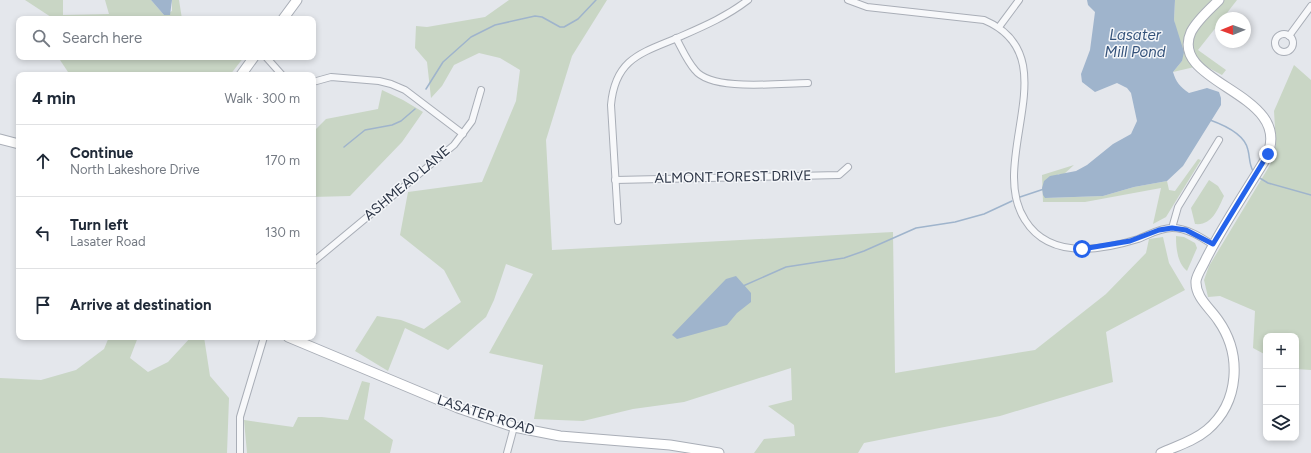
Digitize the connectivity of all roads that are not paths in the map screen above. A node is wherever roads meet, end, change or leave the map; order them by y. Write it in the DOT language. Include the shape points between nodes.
graph roads {
  1 [pos="297,0"];
  2 [pos="748,0"];
  3 [pos="848,0"];
  4 [pos="1019,0"];
  5 [pos="1219,0"];
  6 [pos="1311,6"];
  7 [pos="285,16"];
  8 [pos="999,26"];
  9 [pos="1289,36"];
  10 [pos="676,38"];
  11 [pos="252,60"];
  12 [pos="269,60"];
  13 [pos="243,72"];
  14 [pos="279,72"];
  15 [pos="316,81"];
  16 [pos="808,83"];
  17 [pos="481,90"];
  18 [pos="463,134"];
  19 [pos="0,139"];
  20 [pos="1219,140"];
  21 [pos="16,143"];
  22 [pos="848,167"];
  23 [pos="615,180"];
  24 [pos="618,220"];
  25 [pos="1172,228"];
  26 [pos="1213,244"];
  27 [pos="316,260"];
  28 [pos="263,340"];
  29 [pos="295,340"];
  30 [pos="514,427"];
  31 [pos="240,453"];
  32 [pos="507,453"];
  33 [pos="719,453"];
  34 [pos="1161,453"];
  1 -- 7 [label="street"];
  2 -- 10 [label="street" via="732,12"];
  3 -- 8 [label="street" via="867,7 984,20"];
  4 -- 8 [label="street"];
  5 -- 26 [label="street" via="1192,32 1190,50 1199,66 1259,111 1271,131 1272,142 1263,164"];
  6 -- 9 [label="street"];
  8 -- 25 [label="street" via="1014,40 1024,66 1014,188 1021,212 1034,232 1054,245 1082,249 1130,241"];
  10 -- 16 [label="street" via="695,71 708,80 723,84"];
  10 -- 23 [label="street" via="637,55 618,78 611,105"];
  11 -- 13 [label="street"];
  12 -- 14 [label="street"];
  15 -- 18 [label="street" via="331,77 391,84 405,90"];
  17 -- 18 [label="street, ASHMEAD LANE" via="472,121"];
  18 -- 27 [label="street, ASHMEAD LANE" via="454,145"];
  19 -- 21 [label="street"];
  20 -- 25 [label="street" via="1178,207"];
  22 -- 23 [label="street, ALMONT FOREST DRIVE" via="839,175"];
  23 -- 24 [label="street"];
  25 -- 26 [label="street" via="1186,230"];
  26 -- 34 [label="street" via="1196,285 1200,296 1220,323 1231,344 1234,364 1233,385 1227,404 1210,427 1192,440"];
  28 -- 31 [label="street" via="240,417"];
  29 -- 30 [label="street, LASATER ROAD" via="458,408"];
  30 -- 32 [label="street"];
  30 -- 33 [label="street, LASATER ROAD" via="560,436 670,445"];
}
